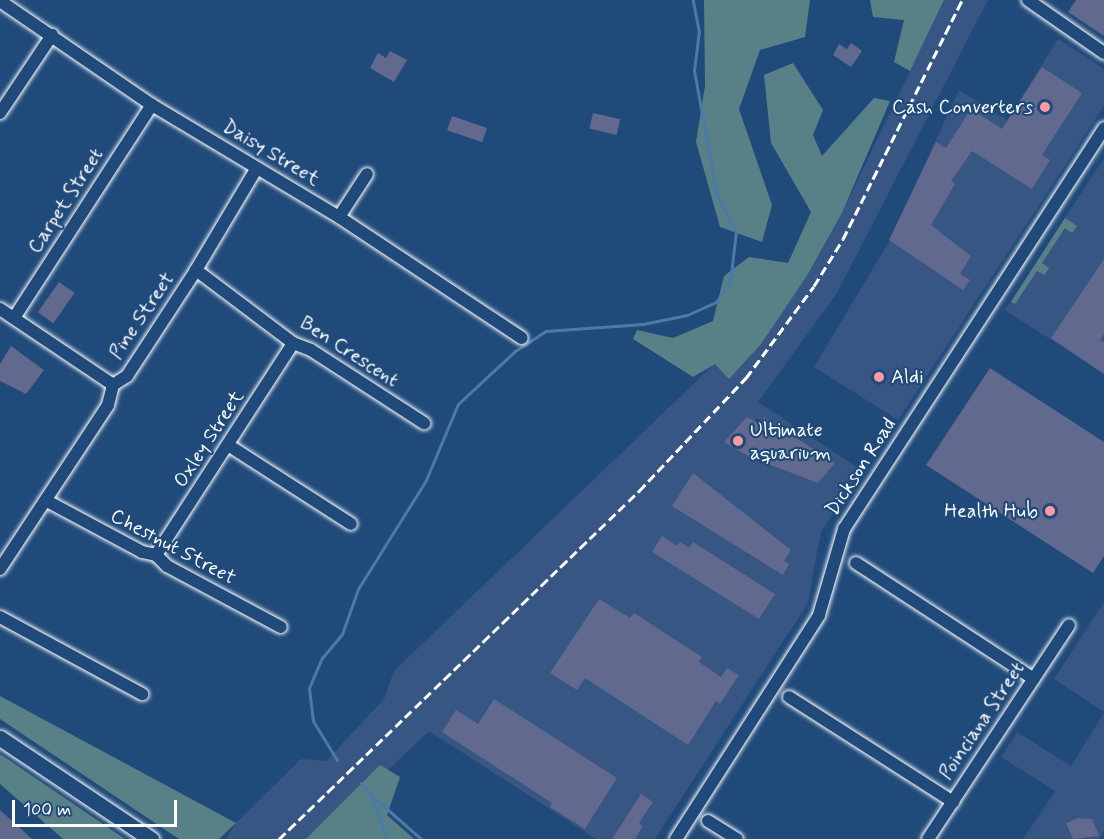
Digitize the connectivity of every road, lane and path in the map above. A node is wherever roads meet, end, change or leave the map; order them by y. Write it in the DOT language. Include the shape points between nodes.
graph roads {
  1 [pos="1028,0"];
  2 [pos="0,1"];
  3 [pos="52,35"];
  4 [pos="1104,53"];
  5 [pos="152,105"];
  6 [pos="0,113"];
  7 [pos="1104,128"];
  8 [pos="255,171"];
  9 [pos="368,174"];
  10 [pos="339,217"];
  11 [pos="196,270"];
  12 [pos="0,309"];
  13 [pos="14,318"];
  14 [pos="522,338"];
  15 [pos="293,343"];
  16 [pos="113,385"];
  17 [pos="424,423"];
  18 [pos="228,445"];
  19 [pos="46,501"];
  20 [pos="351,524"];
  21 [pos="156,555"];
  22 [pos="856,563"];
  23 [pos="0,569"];
  24 [pos="0,617"];
  25 [pos="1069,625"];
  26 [pos="281,627"];
  27 [pos="1034,679"];
  28 [pos="142,694"];
  29 [pos="789,697"];
  30 [pos="0,738"];
  31 [pos="952,802"];
  32 [pos="708,821"];
  33 [pos="151,839"];
  34 [pos="676,839"];
  35 [pos="737,839"];
  36 [pos="929,839"];
  1 -- 4 [label="street"];
  2 -- 3 [label="street, Daisy Street"];
  3 -- 5 [label="street, Daisy Street"];
  3 -- 6 [label="street"];
  5 -- 8 [label="street, Daisy Street"];
  5 -- 13 [label="street, Carpet Street"];
  7 -- 34 [label="street, Dickson Road" via="844,529 819,615"];
  8 -- 10 [label="street, Daisy Street" via="274,177"];
  8 -- 11 [label="street, Pine Street"];
  9 -- 10 [label="street"];
  10 -- 14 [label="street, Daisy Street"];
  11 -- 15 [label="street, Ben Crescent"];
  11 -- 16 [label="street, Pine Street" via="128,375"];
  12 -- 13 [label="street"];
  13 -- 16 [label="street"];
  15 -- 17 [label="street, Ben Crescent"];
  15 -- 18 [label="street, Oxley Street"];
  16 -- 19 [label="street, Pine Street" via="108,405"];
  18 -- 20 [label="street"];
  18 -- 21 [label="street, Oxley Street"];
  19 -- 21 [label="street, Chestnut Street" via="142,552"];
  19 -- 23 [label="street, Pine Street"];
  21 -- 26 [label="street, Chestnut Street" via="167,566"];
  22 -- 27 [label="street"];
  24 -- 28 [label="street"];
  25 -- 27 [label="street, Poinciana Street"];
  27 -- 31 [label="street, Poinciana Street"];
  29 -- 31 [label="street"];
  30 -- 33 [label="street"];
  31 -- 36 [label="street, Poinciana Street"];
  32 -- 35 [label="street"];
}
